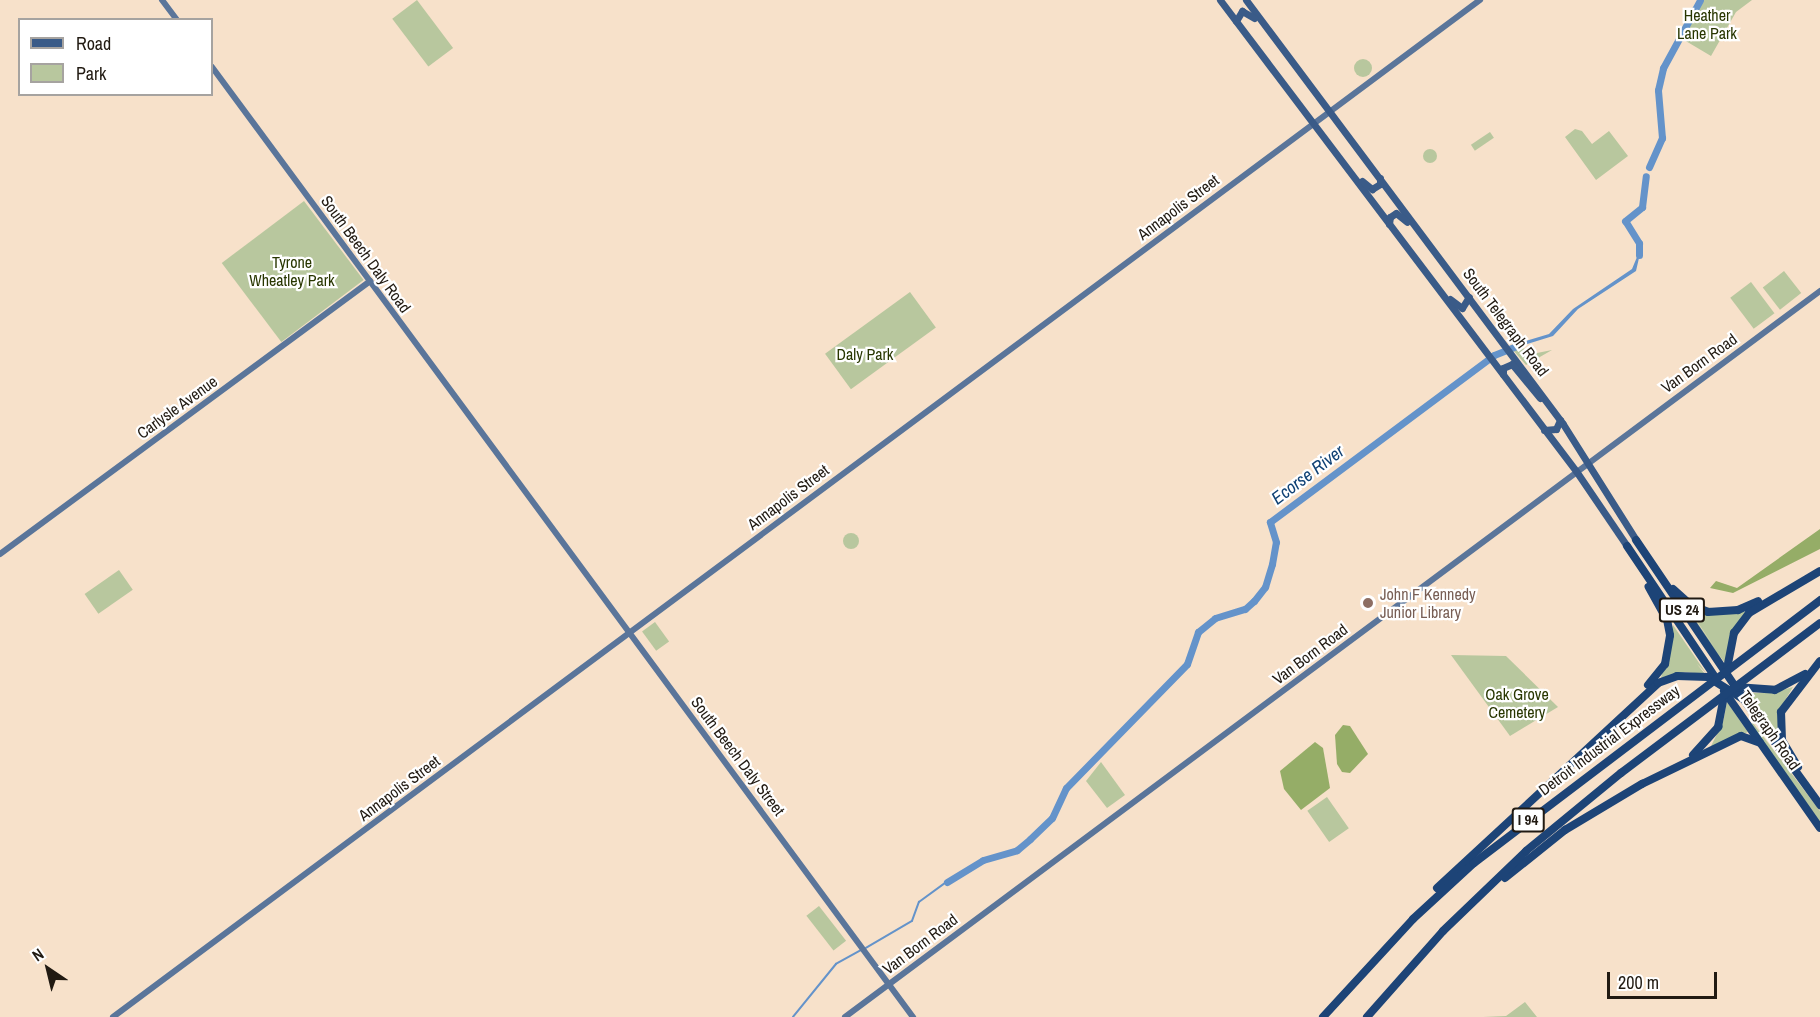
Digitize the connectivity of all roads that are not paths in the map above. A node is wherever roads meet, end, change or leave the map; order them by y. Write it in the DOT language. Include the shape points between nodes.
graph roads {
  1 [pos="162,0"];
  2 [pos="1220,0"];
  3 [pos="1246,0"];
  4 [pos="1480,0"];
  5 [pos="176,18"];
  6 [pos="1236,21"];
  7 [pos="213,68"];
  8 [pos="1298,69"];
  9 [pos="1329,111"];
  10 [pos="1313,123"];
  11 [pos="1322,135"];
  12 [pos="1380,178"];
  13 [pos="1389,224"];
  14 [pos="1408,249"];
  15 [pos="1446,267"];
  16 [pos="370,281"];
  17 [pos="1820,291"];
  18 [pos="1468,297"];
  19 [pos="1503,374"];
  20 [pos="1551,408"];
  21 [pos="1560,420"];
  22 [pos="1543,429"];
  23 [pos="1588,461"];
  24 [pos="1576,471"];
  25 [pos="1638,543"];
  26 [pos="1629,549"];
  27 [pos="0,554"];
  28 [pos="1820,571"];
  29 [pos="1786,588"];
  30 [pos="1820,600"];
  31 [pos="1820,623"];
  32 [pos="630,632"];
  33 [pos="1820,660"];
  34 [pos="1726,683"];
  35 [pos="1628,708"];
  36 [pos="1760,743"];
  37 [pos="1676,768"];
  38 [pos="1820,804"];
  39 [pos="1820,828"];
  40 [pos="1443,931"];
  41 [pos="1373,959"];
  42 [pos="889,984"];
  43 [pos="113,1017"];
  44 [pos="845,1017"];
  45 [pos="913,1017"];
  46 [pos="1323,1017"];
  47 [pos="1367,1017"];
  1 -- 5 [label="main road"];
  2 -- 6 [label="main road, South Telegraph Road / US 24"];
  3 -- 8 [label="main road, South Telegraph Road / US 24"];
  4 -- 9 [label="main road, Annapolis Street"];
  6 -- 8 [label="main road" via="1242,11 1250,13"];
  6 -- 10 [label="main road, South Telegraph Road / US 24"];
  7 -- 16 [label="main road, South Beech Daly Road"];
  8 -- 9 [label="main road, South Telegraph Road / US 24"];
  9 -- 10 [label="main road, Annapolis Street"];
  9 -- 12 [label="main road, South Telegraph Road / US 24"];
  10 -- 11 [label="main road, South Telegraph Road / US 24"];
  10 -- 32 [label="main road, Annapolis Street"];
  11 -- 12 [label="main road" via="1368,188 1377,188"];
  11 -- 13 [label="main road, South Telegraph Road / US 24"];
  12 -- 15 [label="main road, South Telegraph Road / US 24"];
  13 -- 14 [label="main road, South Telegraph Road / US 24"];
  13 -- 15 [label="main road" via="1392,215 1400,213"];
  14 -- 18 [label="main road" via="1455,305 1466,306"];
  14 -- 19 [label="main road, South Telegraph Road / US 24"];
  15 -- 18 [label="main road, South Telegraph Road / US 24"];
  16 -- 27 [label="main road, Carlysle Avenue"];
  16 -- 32 [label="main road, South Beech Daly Road"];
  17 -- 23 [label="main road, Van Born Road"];
  18 -- 20 [label="main road, South Telegraph Road / US 24"];
  19 -- 20 [label="main road" via="1506,365 1514,365"];
  19 -- 22 [label="main road, South Telegraph Road / US 24"];
  20 -- 21 [label="main road, South Telegraph Road / US 24"];
  21 -- 22 [label="main road" via="1556,429"];
  21 -- 23 [label="main road, South Telegraph Road / US 24"];
  22 -- 24 [label="main road, South Telegraph Road / US 24"];
  23 -- 24 [label="main road, Van Born Road"];
  23 -- 25 [label="main road, South Telegraph Road / US 24"];
  24 -- 26 [label="main road, South Telegraph Road / US 24"];
  24 -- 42 [label="main road, Van Born Road"];
  25 -- 29 [label="highway" via="1682,599 1708,612 1738,610"];
  25 -- 34 [label="highway, South Telegraph Road / US 24" via="1718,661"];
  26 -- 34 [label="highway, South Telegraph Road / US 24" via="1709,668"];
  26 -- 35 [label="highway" via="1667,620 1670,646 1660,673"];
  28 -- 29 [label="highway"];
  29 -- 34 [label="highway" via="1756,607 1741,623 1730,645"];
  30 -- 41 [label="highway, Detroit Industrial Expressway / I 94" via="1474,863"];
  31 -- 40 [label="highway, Detroit Industrial Expressway / I 94" via="1567,816"];
  32 -- 42 [label="main road, South Beech Daly Street"];
  32 -- 43 [label="main road, Annapolis Street"];
  33 -- 34 [label="highway" via="1794,682 1775,690"];
  33 -- 38 [label="highway" via="1786,701 1779,723 1782,740"];
  34 -- 35 [label="highway" via="1694,675 1668,678"];
  34 -- 36 [label="highway, Telegraph Road / US 24" via="1734,706"];
  34 -- 37 [label="highway" via="1724,711 1712,737"];
  34 -- 38 [label="highway, Telegraph Road / US 24" via="1743,699"];
  35 -- 41 [label="highway" via="1413,911"];
  36 -- 37 [label="highway" via="1741,736"];
  36 -- 39 [label="highway, Telegraph Road / US 24"];
  37 -- 40 [label="highway" via="1565,830"];
  40 -- 47 [label="highway, Detroit Industrial Expressway / I 94"];
  41 -- 46 [label="highway, Detroit Industrial Expressway / I 94"];
  42 -- 44 [label="main road, Van Born Road"];
  42 -- 45 [label="main road"];
}
